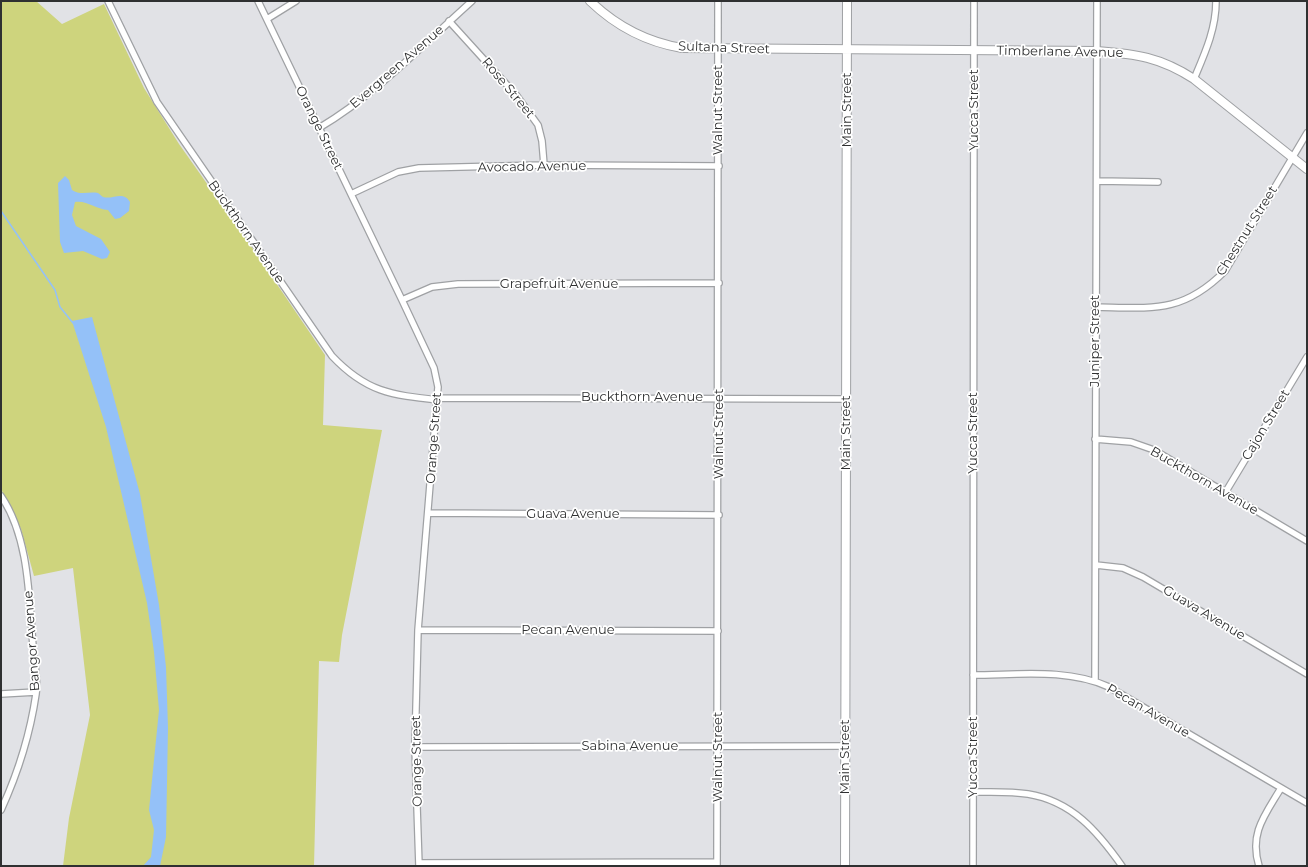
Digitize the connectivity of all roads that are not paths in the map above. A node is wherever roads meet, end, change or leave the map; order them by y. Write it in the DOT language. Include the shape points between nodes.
graph roads {
  1 [pos="108,1"];
  2 [pos="258,1"];
  3 [pos="296,1"];
  4 [pos="472,1"];
  5 [pos="590,1"];
  6 [pos="718,1"];
  7 [pos="847,1"];
  8 [pos="974,1"];
  9 [pos="1097,1"];
  10 [pos="1216,1"];
  11 [pos="267,19"];
  12 [pos="449,21"];
  13 [pos="718,49"];
  14 [pos="847,50"];
  15 [pos="974,51"];
  16 [pos="1097,51"];
  17 [pos="1194,78"];
  18 [pos="319,128"];
  19 [pos="1307,133"];
  20 [pos="1293,157"];
  21 [pos="544,165"];
  22 [pos="719,166"];
  23 [pos="1307,169"];
  24 [pos="1097,181"];
  25 [pos="1158,182"];
  26 [pos="351,194"];
  27 [pos="719,283"];
  28 [pos="402,300"];
  29 [pos="1095,307"];
  30 [pos="1307,357"];
  31 [pos="718,397"];
  32 [pos="438,399"];
  33 [pos="846,399"];
  34 [pos="1095,439"];
  35 [pos="1225,493"];
  36 [pos="1,496"];
  37 [pos="428,513"];
  38 [pos="719,515"];
  39 [pos="1307,541"];
  40 [pos="1096,565"];
  41 [pos="418,630"];
  42 [pos="718,631"];
  43 [pos="1307,674"];
  44 [pos="972,675"];
  45 [pos="1095,681"];
  46 [pos="36,692"];
  47 [pos="1,694"];
  48 [pos="718,746"];
  49 [pos="845,746"];
  50 [pos="415,747"];
  51 [pos="1281,788"];
  52 [pos="973,792"];
  53 [pos="1307,803"];
  54 [pos="1,810"];
  55 [pos="419,864"];
  56 [pos="717,864"];
  57 [pos="845,866"];
  58 [pos="973,866"];
  59 [pos="1122,866"];
  60 [pos="1259,866"];
  1 -- 32 [label="street, Buckthorn Avenue" via="161,108 332,356 370,387 398,396"];
  2 -- 11 [label="street, Orange Street"];
  3 -- 11 [label="street"];
  4 -- 12 [label="street, Evergreen Avenue"];
  5 -- 13 [label="main road, Sultana Street" via="622,27 648,40 682,48"];
  6 -- 13 [label="street, Walnut Street"];
  7 -- 14 [label="main road, Main Street"];
  8 -- 15 [label="street, Yucca Street"];
  9 -- 16 [label="street, Juniper Street"];
  10 -- 17 [label="street" via="1210,41"];
  11 -- 18 [label="street, Orange Street"];
  12 -- 18 [label="street, Evergreen Avenue" via="384,81 346,112"];
  12 -- 21 [label="street, Rose Street" via="517,96 538,125"];
  13 -- 14 [label="main road, Sultana Street"];
  13 -- 22 [label="street, Walnut Street"];
  14 -- 15 [label="main road, Timberlane Avenue"];
  14 -- 33 [label="main road, Main Street"];
  15 -- 16 [label="main road, Timberlane Avenue"];
  15 -- 44 [label="street, Yucca Street"];
  16 -- 17 [label="main road, Timberlane Avenue" via="1161,60"];
  16 -- 24 [label="street, Juniper Street"];
  17 -- 20 [label="main road, Timberlane Avenue"];
  18 -- 26 [label="street, Orange Street"];
  19 -- 20 [label="street, Chestnut Street"];
  20 -- 23 [label="main road, Timberlane Avenue"];
  20 -- 29 [label="street, Chestnut Street" via="1225,271 1212,285 1191,298 1172,305 1142,308"];
  21 -- 22 [label="street, Avocado Avenue"];
  21 -- 26 [label="street, Avocado Avenue" via="419,168 398,172"];
  22 -- 27 [label="street, Walnut Street"];
  24 -- 25 [label="street"];
  24 -- 29 [label="street, Juniper Street"];
  26 -- 28 [label="street, Orange Street"];
  27 -- 28 [label="street, Grapefruit Avenue" via="458,284 432,287"];
  27 -- 31 [label="street, Walnut Street"];
  28 -- 32 [label="street, Orange Street" via="434,368"];
  29 -- 34 [label="street, Juniper Street"];
  30 -- 35 [label="street, Cajon Street"];
  31 -- 32 [label="street, Buckthorn Avenue"];
  31 -- 33 [label="street, Buckthorn Avenue"];
  31 -- 38 [label="street, Walnut Street"];
  32 -- 37 [label="street, Orange Street"];
  33 -- 49 [label="main road, Main Street"];
  34 -- 35 [label="street, Buckthorn Avenue" via="1131,442 1154,450"];
  34 -- 40 [label="street, Juniper Street"];
  35 -- 39 [label="street, Buckthorn Avenue"];
  36 -- 46 [label="street, Bangor Avenue" via="8,506 26,560"];
  37 -- 38 [label="street, Guava Avenue"];
  37 -- 41 [label="street, Orange Street"];
  38 -- 42 [label="street, Walnut Street"];
  40 -- 43 [label="street, Guava Avenue" via="1123,568 1143,577"];
  40 -- 45 [label="street, Juniper Street"];
  41 -- 42 [label="street, Pecan Avenue"];
  41 -- 50 [label="street, Orange Street"];
  42 -- 48 [label="street, Walnut Street"];
  44 -- 45 [label="street, Pecan Avenue" via="1064,675"];
  44 -- 52 [label="street, Yucca Street"];
  45 -- 51 [label="street, Pecan Avenue"];
  46 -- 47 [label="street"];
  46 -- 54 [label="street, Bangor Avenue" via="27,742"];
  48 -- 49 [label="street, Sabina Avenue"];
  48 -- 50 [label="street, Sabina Avenue"];
  48 -- 56 [label="street, Walnut Street"];
  49 -- 57 [label="main road, Main Street"];
  50 -- 55 [label="street, Orange Street"];
  51 -- 53 [label="street, Pecan Avenue"];
  51 -- 60 [label="street" via="1256,836 1255,853"];
  52 -- 58 [label="street, Yucca Street"];
  52 -- 59 [label="street" via="1028,794 1050,800 1071,810 1090,824"];
  55 -- 56 [label="street"];
}
